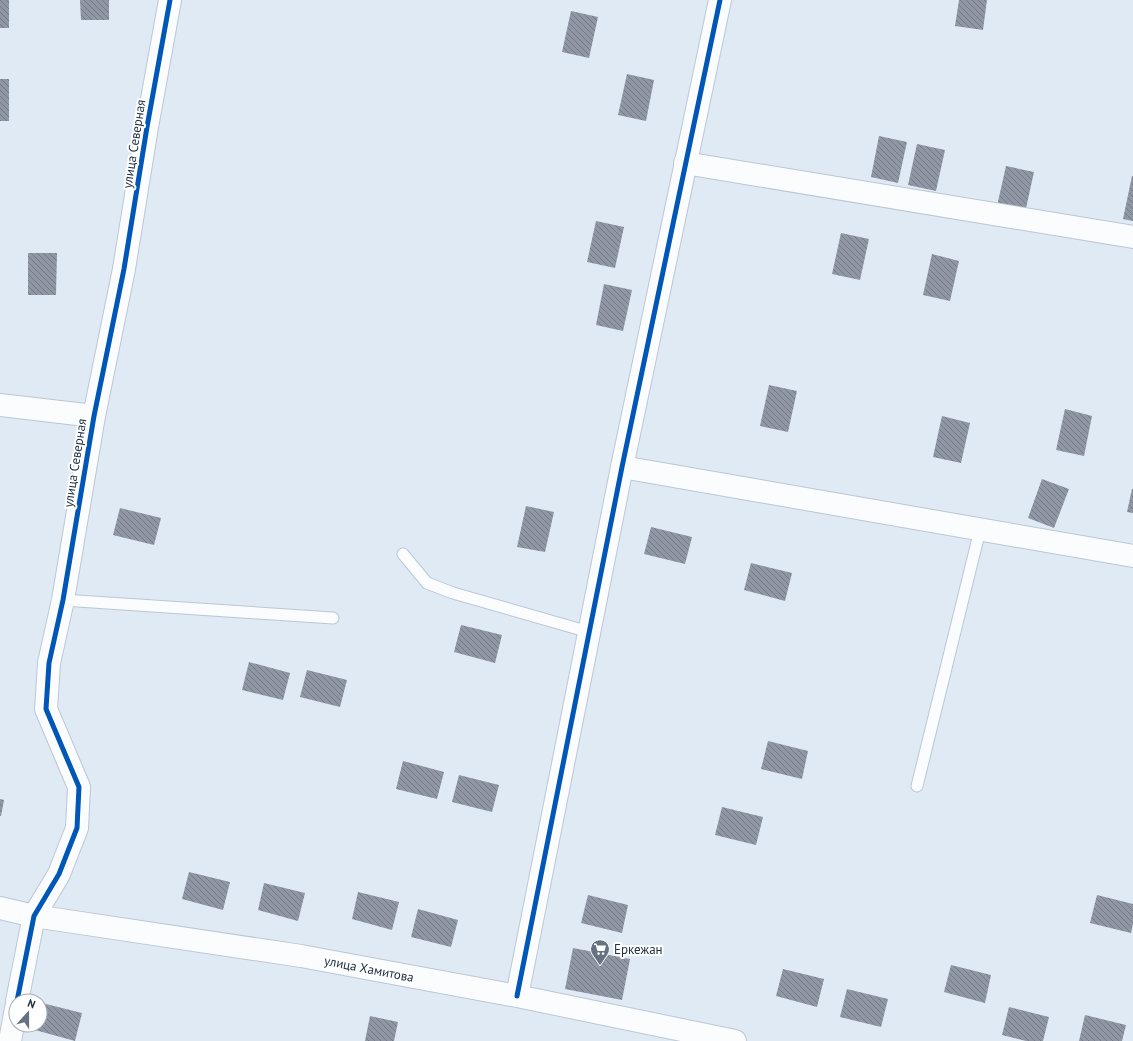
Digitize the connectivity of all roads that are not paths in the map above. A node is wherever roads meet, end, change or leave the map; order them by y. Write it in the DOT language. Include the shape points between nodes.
graph roads {
  1 [pos="170,0"];
  2 [pos="720,0"];
  3 [pos="686,163"];
  4 [pos="1133,237"];
  5 [pos="0,405"];
  6 [pos="94,416"];
  7 [pos="622,467"];
  8 [pos="980,530"];
  9 [pos="403,554"];
  10 [pos="1133,556"];
  11 [pos="63,600"];
  12 [pos="333,618"];
  13 [pos="589,632"];
  14 [pos="917,786"];
  15 [pos="0,908"];
  16 [pos="34,916"];
  17 [pos="19,993"];
  18 [pos="517,996"];
  19 [pos="735,1041"];
  1 -- 6 [label="street, улица Северная" via="124,269"];
  2 -- 3 [label="street"];
  3 -- 4 [label="street"];
  3 -- 7 [label="street"];
  5 -- 6 [label="street"];
  6 -- 11 [label="street, улица Северная"];
  7 -- 8 [label="street"];
  7 -- 13 [label="street"];
  8 -- 10 [label="street"];
  8 -- 14 [label="lane"];
  9 -- 13 [label="lane" via="426,583 453,594"];
  11 -- 12 [label="lane"];
  11 -- 16 [label="street, улица Северная" via="49,663 46,709 79,787 77,828 58,874"];
  13 -- 18 [label="street"];
  15 -- 16 [label="street, улица Хамитова"];
  16 -- 17 [label="street, улица Северная"];
  16 -- 18 [label="street, улица Хамитова" via="301,956"];
  18 -- 19 [label="street, улица Хамитова"];
}
